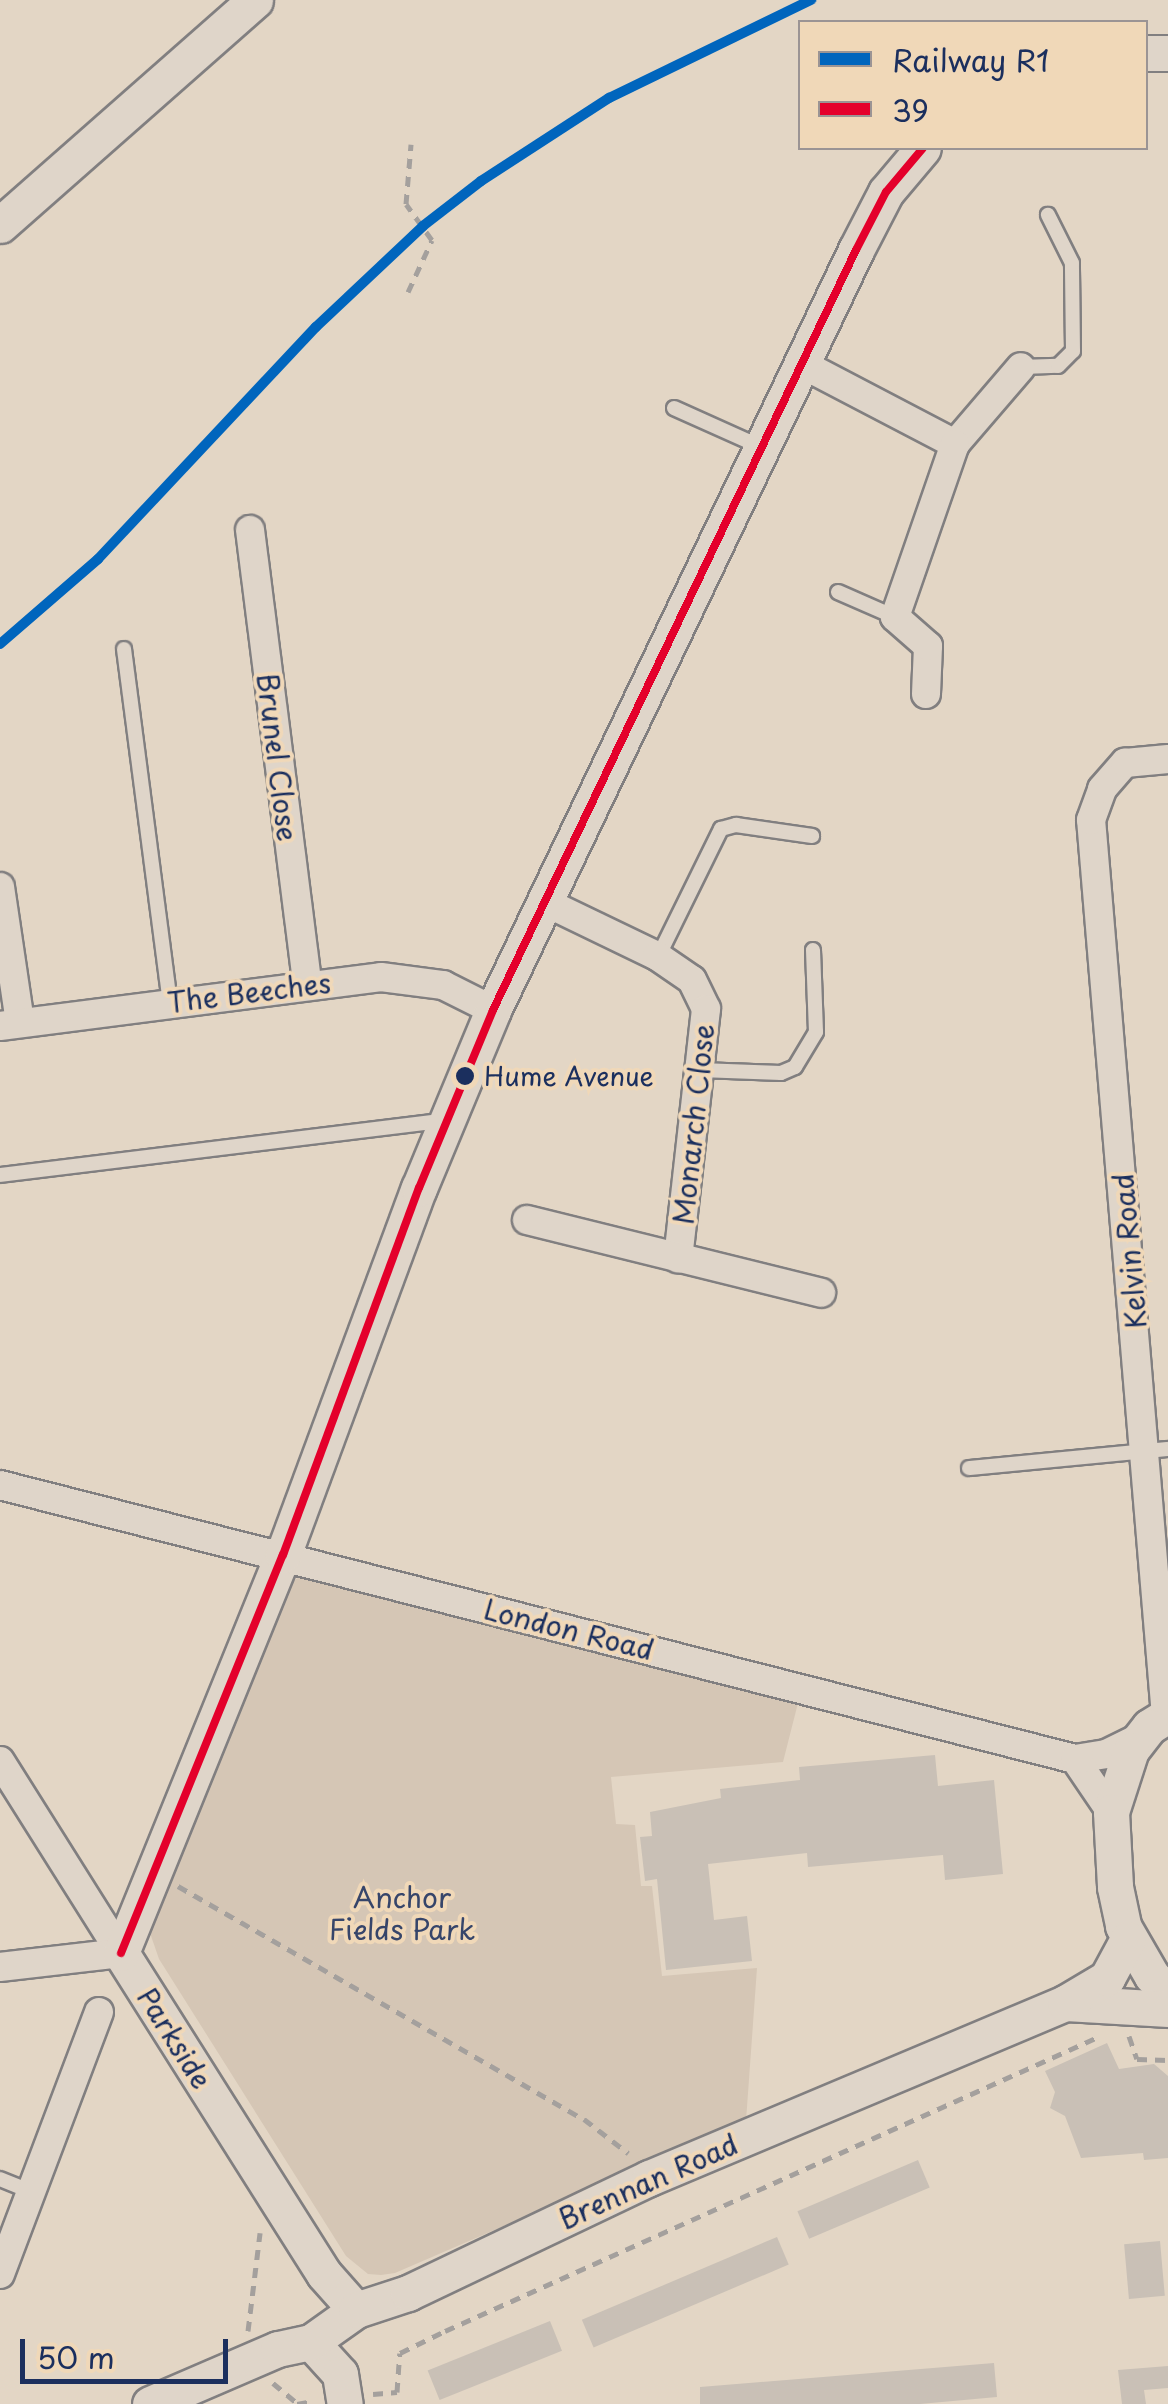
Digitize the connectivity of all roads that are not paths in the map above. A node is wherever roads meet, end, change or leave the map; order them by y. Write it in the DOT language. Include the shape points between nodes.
graph roads {
  1 [pos="255,0"];
  2 [pos="921,150"];
  3 [pos="1048,215"];
  4 [pos="0,224"];
  5 [pos="802,364"];
  6 [pos="1021,367"];
  7 [pos="674,408"];
  8 [pos="955,444"];
  9 [pos="762,448"];
  10 [pos="250,530"];
  11 [pos="838,592"];
  12 [pos="895,617"];
  13 [pos="124,649"];
  14 [pos="926,694"];
  15 [pos="1168,758"];
  16 [pos="812,836"];
  17 [pos="0,887"];
  18 [pos="545,902"];
  19 [pos="813,950"];
  20 [pos="658,957"];
  21 [pos="307,984"];
  22 [pos="170,1002"];
  23 [pos="493,1010"];
  24 [pos="10,1024"];
  25 [pos="700,1070"];
  26 [pos="446,1120"];
  27 [pos="0,1176"];
  28 [pos="528,1220"];
  29 [pos="678,1258"];
  30 [pos="821,1294"];
  31 [pos="1158,1450"];
  32 [pos="969,1468"];
  33 [pos="0,1485"];
  34 [pos="283,1555"];
  35 [pos="1158,1723"];
  36 [pos="1075,1759"];
  37 [pos="0,1760"];
  38 [pos="1111,1812"];
  39 [pos="1128,1940"];
  40 [pos="122,1953"];
  41 [pos="0,1967"];
  42 [pos="1168,1992"];
  43 [pos="1065,2002"];
  44 [pos="1168,2008"];
  45 [pos="99,2012"];
  46 [pos="0,2179"];
  47 [pos="33,2192"];
  48 [pos="0,2274"];
  49 [pos="356,2310"];
  50 [pos="312,2342"];
  51 [pos="357,2399"];
  52 [pos="150,2404"];
  1 -- 4 [label="street"];
  2 -- 5 [label="street" via="886,192"];
  3 -- 6 [label="lane" via="1072,263 1073,350 1058,366"];
  5 -- 8 [label="street"];
  5 -- 9 [label="street"];
  6 -- 8 [label="street"];
  7 -- 9 [label="lane"];
  8 -- 12 [label="street"];
  9 -- 18 [label="street"];
  10 -- 21 [label="street, Brunel Close"];
  11 -- 12 [label="lane"];
  12 -- 14 [label="street" via="928,646"];
  13 -- 22 [label="lane"];
  15 -- 31 [label="street, Kelvin Road" via="1126,763 1102,789 1091,820"];
  16 -- 20 [label="lane" via="736,824 721,829"];
  17 -- 24 [label="street"];
  18 -- 20 [label="street, Monarch Close"];
  18 -- 23 [label="street"];
  19 -- 25 [label="lane" via="816,1032 795,1066 781,1073"];
  20 -- 25 [label="street, Monarch Close" via="692,980 706,1009"];
  21 -- 22 [label="street, The Beeches"];
  21 -- 23 [label="street, The Beeches" via="382,977 428,983"];
  22 -- 24 [label="street, The Beeches"];
  23 -- 26 [label="street"];
  25 -- 29 [label="street, Monarch Close"];
  26 -- 27 [label="lane"];
  26 -- 34 [label="street"];
  28 -- 29 [label="street, Monarch Close"];
  29 -- 30 [label="street, Monarch Close"];
  31 -- 32 [label="lane"];
  31 -- 35 [label="street, Kelvin Road"];
  33 -- 34 [label="street, London Road"];
  34 -- 36 [label="street, London Road"];
  34 -- 40 [label="street"];
  35 -- 36 [label="street" via="1106,1754"];
  35 -- 38 [label="street" via="1131,1750"];
  36 -- 38 [label="street"];
  37 -- 40 [label="street, Parkside"];
  38 -- 39 [label="street" via="1116,1888"];
  39 -- 42 [label="street"];
  39 -- 43 [label="street, Brennan Road" via="1108,1978"];
  40 -- 41 [label="street"];
  40 -- 49 [label="street, Parkside" via="324,2274"];
  43 -- 44 [label="street"];
  43 -- 49 [label="street, Brennan Road" via="649,2178 408,2293"];
  45 -- 47 [label="street"];
  46 -- 47 [label="lane"];
  47 -- 48 [label="street"];
  49 -- 50 [label="street, Brennan Road"];
  50 -- 51 [label="street"];
  50 -- 52 [label="street, Brennan Road" via="278,2349"];
}
